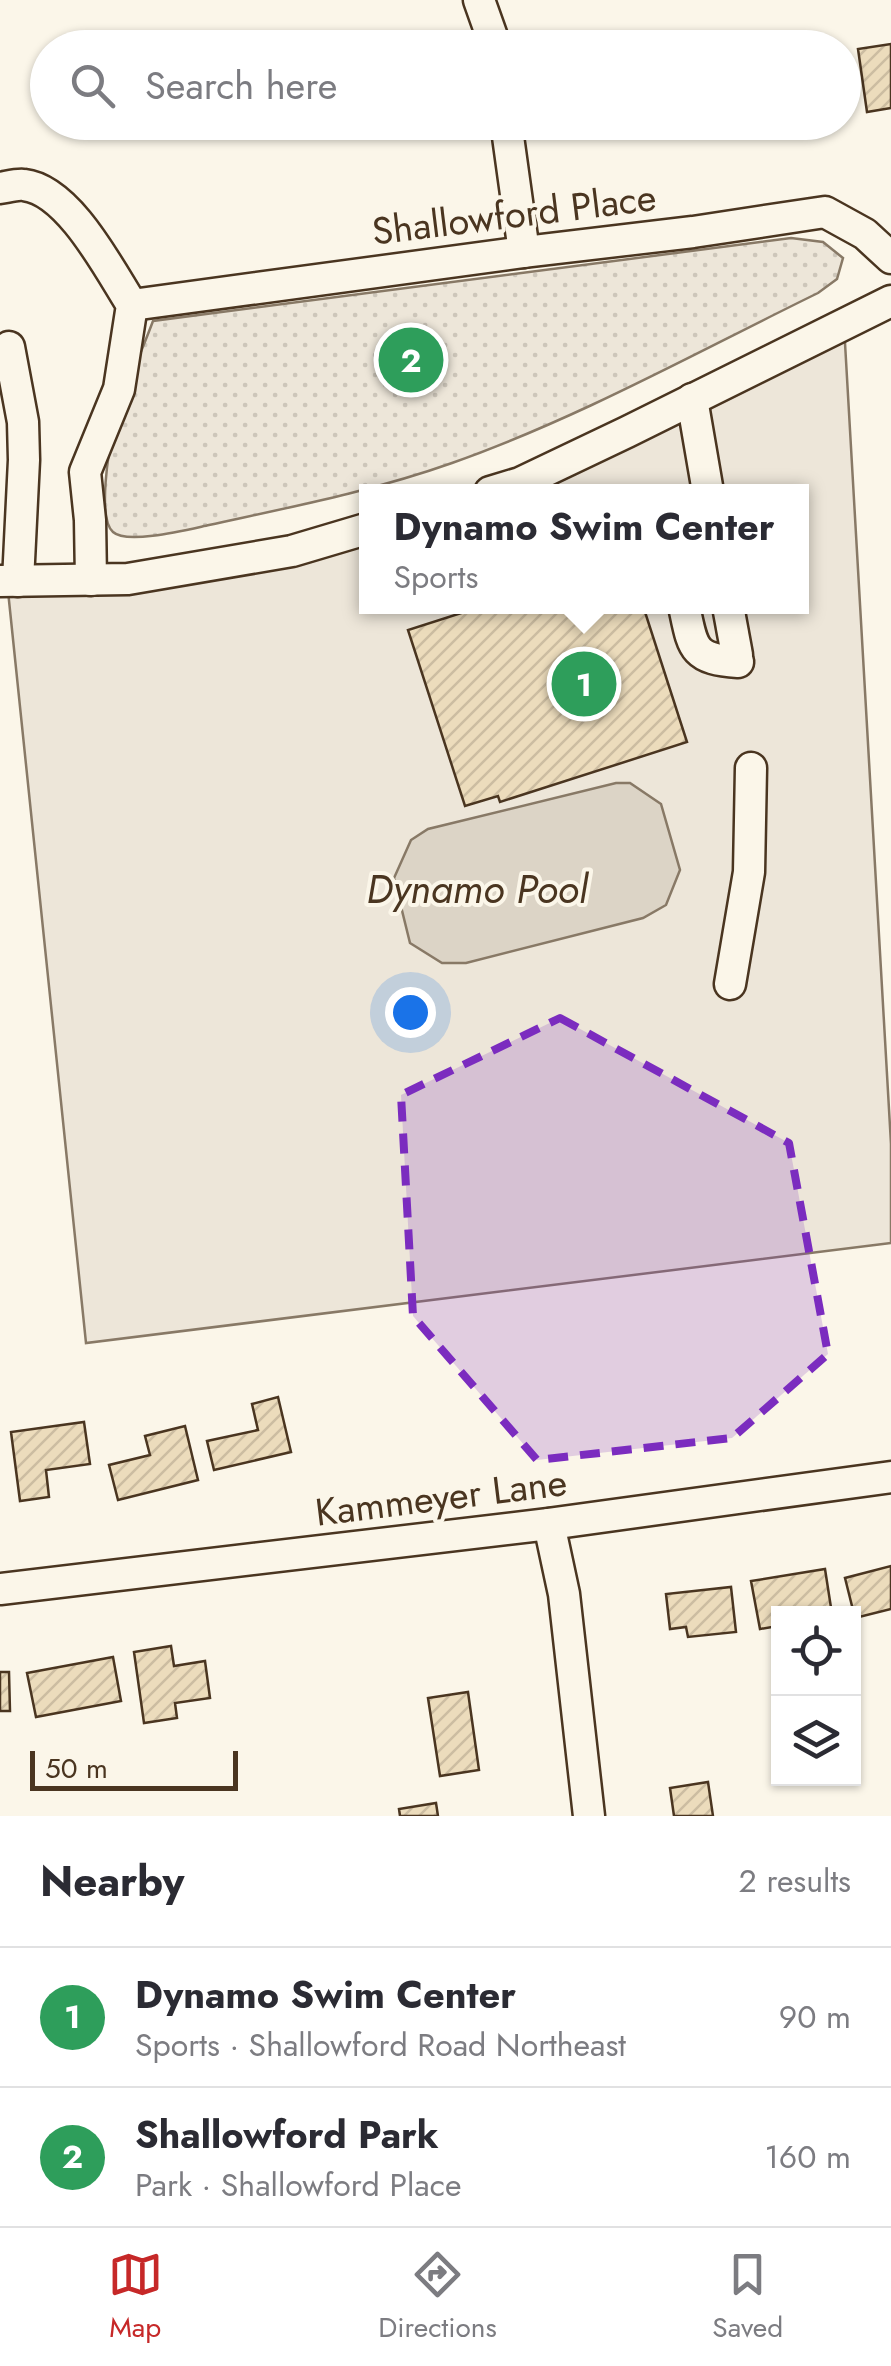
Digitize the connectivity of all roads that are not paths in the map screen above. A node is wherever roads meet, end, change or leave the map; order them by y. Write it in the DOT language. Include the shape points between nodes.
graph roads {
  1 [pos="479,0"];
  2 [pos="490,30"];
  3 [pos="508,140"];
  4 [pos="0,188"];
  5 [pos="524,252"];
  6 [pos="891,258"];
  7 [pos="891,302"];
  8 [pos="132,305"];
  9 [pos="9,347"];
  10 [pos="692,399"];
  11 [pos="514,484"];
  12 [pos="707,484"];
  13 [pos="359,530"];
  14 [pos="91,580"];
  15 [pos="9,581"];
  16 [pos="686,614"];
  17 [pos="730,614"];
  18 [pos="751,768"];
  19 [pos="730,984"];
  20 [pos="891,1478"];
  21 [pos="549,1524"];
  22 [pos="0,1589"];
  23 [pos="589,1816"];
  1 -- 2 [label="street"];
  3 -- 5 [label="street"];
  4 -- 8 [label="street" via="35,188 72,213"];
  5 -- 6 [label="street, Shallowford Place" via="825,212 866,234"];
  5 -- 8 [label="street, Shallowford Place"];
  7 -- 10 [label="street"];
  8 -- 14 [label="street" via="118,389 85,472"];
  9 -- 15 [label="street" via="24,460"];
  10 -- 11 [label="street"];
  10 -- 12 [label="street"];
  13 -- 14 [label="street" via="292,551"];
  14 -- 15 [label="street"];
  16 -- 17 [label="street" via="695,647 706,658 738,659"];
  18 -- 19 [label="street" via="749,872"];
  20 -- 21 [label="street, Kammeyer Lane"];
  21 -- 22 [label="street, Kammeyer Lane"];
  21 -- 23 [label="street" via="564,1594"];
}
